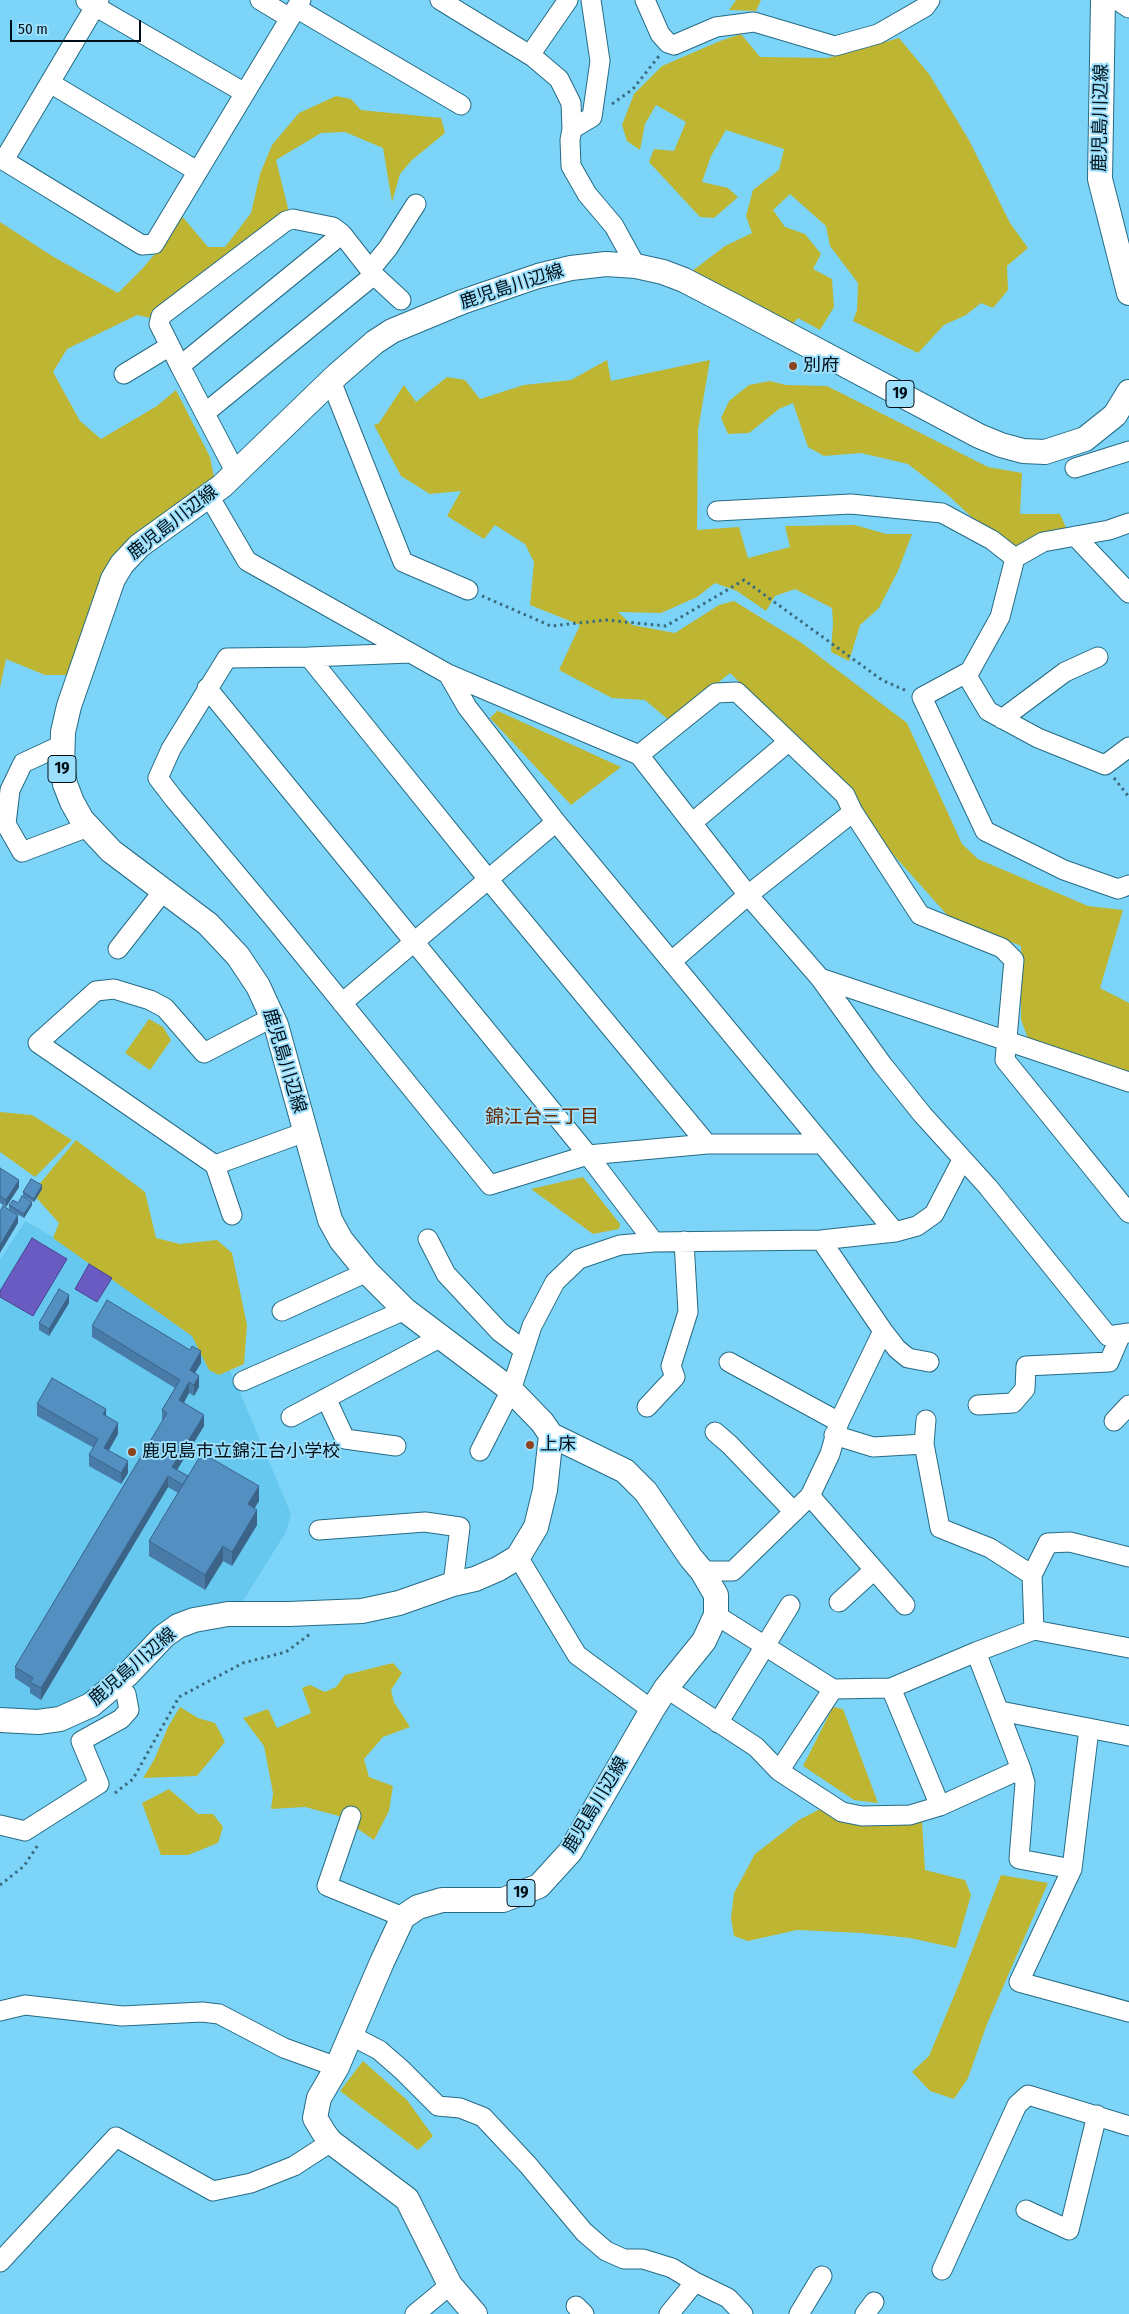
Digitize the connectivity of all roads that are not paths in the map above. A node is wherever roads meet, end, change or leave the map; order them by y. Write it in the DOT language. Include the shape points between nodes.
graph roads {
  1 [pos="260,0"];
  2 [pos="440,0"];
  3 [pos="568,0"];
  4 [pos="591,0"];
  5 [pos="645,0"];
  6 [pos="930,0"];
  7 [pos="1103,0"];
  8 [pos="1117,0"];
  9 [pos="93,2"];
  10 [pos="1129,8"];
  11 [pos="296,9"];
  12 [pos="530,55"];
  13 [pos="50,83"];
  14 [pos="245,93"];
  15 [pos="461,105"];
  16 [pos="572,129"];
  17 [pos="2,159"];
  18 [pos="197,171"];
  19 [pos="416,204"];
  20 [pos="342,234"];
  21 [pos="636,266"];
  22 [pos="372,272"];
  23 [pos="1129,292"];
  24 [pos="401,300"];
  25 [pos="170,346"];
  26 [pos="180,366"];
  27 [pos="124,374"];
  28 [pos="331,380"];
  29 [pos="1129,392"];
  30 [pos="205,412"];
  31 [pos="1129,451"];
  32 [pos="1075,468"];
  33 [pos="236,473"];
  34 [pos="209,496"];
  35 [pos="718,511"];
  36 [pos="1129,522"];
  37 [pos="1075,536"];
  38 [pos="1015,558"];
  39 [pos="468,590"];
  40 [pos="1129,593"];
  41 [pos="410,653"];
  42 [pos="309,656"];
  43 [pos="1098,657"];
  44 [pos="448,674"];
  45 [pos="966,674"];
  46 [pos="207,688"];
  47 [pos="1002,719"];
  48 [pos="788,742"];
  49 [pos="62,745"];
  50 [pos="1129,747"];
  51 [pos="639,755"];
  52 [pos="853,812"];
  53 [pos="556,822"];
  54 [pos="692,823"];
  55 [pos="3,825"];
  56 [pos="88,827"];
  57 [pos="488,879"];
  58 [pos="1129,885"];
  59 [pos="164,890"];
  60 [pos="748,895"];
  61 [pos="412,941"];
  62 [pos="118,949"];
  63 [pos="672,961"];
  64 [pos="820,978"];
  65 [pos="342,1003"];
  66 [pos="273,1017"];
  67 [pos="1006,1039"];
  68 [pos="1129,1082"];
  69 [pos="305,1132"];
  70 [pos="707,1144"];
  71 [pos="822,1144"];
  72 [pos="588,1155"];
  73 [pos="962,1160"];
  74 [pos="215,1165"];
  75 [pos="1129,1213"];
  76 [pos="232,1215"];
  77 [pos="895,1232"];
  78 [pos="428,1239"];
  79 [pos="821,1240"];
  80 [pos="684,1241"];
  81 [pos="654,1242"];
  82 [pos="367,1272"];
  83 [pos="405,1310"];
  84 [pos="282,1311"];
  85 [pos="883,1331"];
  86 [pos="1125,1334"];
  87 [pos="441,1337"];
  88 [pos="524,1350"];
  89 [pos="730,1362"];
  90 [pos="929,1362"];
  91 [pos="243,1381"];
  92 [pos="511,1390"];
  93 [pos="326,1398"];
  94 [pos="978,1405"];
  95 [pos="1129,1405"];
  96 [pos="647,1407"];
  97 [pos="291,1417"];
  98 [pos="926,1420"];
  99 [pos="1114,1421"];
  100 [pos="836,1429"];
  101 [pos="716,1432"];
  102 [pos="551,1435"];
  103 [pos="924,1444"];
  104 [pos="396,1446"];
  105 [pos="480,1451"];
  106 [pos="810,1496"];
  107 [pos="794,1512"];
  108 [pos="319,1530"];
  109 [pos="518,1557"];
  110 [pos="1129,1557"];
  111 [pos="874,1570"];
  112 [pos="702,1571"];
  113 [pos="1032,1575"];
  114 [pos="453,1584"];
  115 [pos="839,1602"];
  116 [pos="790,1605"];
  117 [pos="905,1605"];
  118 [pos="716,1615"];
  119 [pos="1034,1630"];
  120 [pos="765,1646"];
  121 [pos="1129,1648"];
  122 [pos="976,1652"];
  123 [pos="117,1684"];
  124 [pos="666,1688"];
  125 [pos="891,1688"];
  126 [pos="833,1689"];
  127 [pos="652,1710"];
  128 [pos="1000,1711"];
  129 [pos="0,1720"];
  130 [pos="718,1724"];
  131 [pos="1090,1729"];
  132 [pos="1129,1736"];
  133 [pos="1021,1769"];
  134 [pos="779,1771"];
  135 [pos="940,1806"];
  136 [pos="351,1816"];
  137 [pos="0,1825"];
  138 [pos="1072,1869"];
  139 [pos="403,1917"];
  140 [pos="0,2011"];
  141 [pos="1129,2012"];
  142 [pos="350,2035"];
  143 [pos="337,2067"];
  144 [pos="1097,2116"];
  145 [pos="1129,2126"];
  146 [pos="331,2142"];
  147 [pos="1026,2210"];
  148 [pos="0,2262"];
  149 [pos="942,2270"];
  150 [pos="822,2276"];
  151 [pos="695,2282"];
  152 [pos="450,2285"];
  153 [pos="415,2314"];
  154 [pos="475,2314"];
  155 [pos="669,2314"];
  156 [pos="743,2314"];
  157 [pos="799,2314"];
  1 -- 11 [label="street"];
  2 -- 12 [label="street"];
  3 -- 12 [label="street"];
  4 -- 16 [label="street" via="600,61 592,117"];
  5 -- 6 [label="street" via="668,44 674,45 716,27 754,22 835,46 878,34"];
  7 -- 23 [label="main road, 鹿児島川辺線" via="1100,179"];
  8 -- 10 [label="street"];
  9 -- 13 [label="street"];
  9 -- 14 [label="street"];
  11 -- 14 [label="street"];
  11 -- 15 [label="street"];
  12 -- 16 [label="street" via="559,79 572,103"];
  13 -- 17 [label="street"];
  13 -- 18 [label="street"];
  14 -- 18 [label="street"];
  16 -- 21 [label="street" via="571,166 587,194 614,226"];
  17 -- 18 [label="street" via="142,245 154,244"];
  19 -- 22 [label="street"];
  20 -- 22 [label="street"];
  20 -- 25 [label="street" via="333,227 293,219 286,221 161,316 159,324"];
  20 -- 26 [label="street"];
  21 -- 28 [label="main road, 鹿児島川辺線 / 19" via="596,265 558,271 462,302 384,336"];
  21 -- 29 [label="main road, 鹿児島川辺線 / 19" via="684,280 979,436 1023,451 1045,452 1077,442 1108,422"];
  22 -- 24 [label="street"];
  22 -- 30 [label="street"];
  25 -- 26 [label="street"];
  25 -- 27 [label="street"];
  26 -- 30 [label="street"];
  28 -- 33 [label="main road, 鹿児島川辺線 / 19"];
  28 -- 39 [label="street" via="403,562"];
  30 -- 33 [label="street"];
  31 -- 32 [label="street"];
  33 -- 34 [label="main road, 鹿児島川辺線 / 19"];
  34 -- 41 [label="street" via="247,561"];
  34 -- 49 [label="main road, 鹿児島川辺線 / 19" via="139,546 117,571 69,706"];
  35 -- 38 [label="street" via="851,504 942,514 992,540"];
  36 -- 37 [label="street" via="1109,530"];
  37 -- 38 [label="street" via="1043,542"];
  37 -- 40 [label="street"];
  38 -- 45 [label="street" via="1000,617"];
  41 -- 42 [label="street"];
  41 -- 44 [label="street"];
  42 -- 46 [label="street" via="227,658"];
  42 -- 57 [label="street"];
  43 -- 47 [label="street" via="1065,672"];
  44 -- 51 [label="street"];
  44 -- 53 [label="street" via="467,707"];
  45 -- 47 [label="street" via="988,711"];
  45 -- 58 [label="street" via="922,697 985,831 1064,870 1118,889"];
  46 -- 61 [label="street"];
  46 -- 65 [label="street" via="158,778"];
  47 -- 50 [label="street" via="1038,738 1105,765"];
  48 -- 51 [label="street" via="737,692 716,693"];
  48 -- 52 [label="street" via="845,795"];
  48 -- 54 [label="street"];
  49 -- 55 [label="street" via="23,763 10,790"];
  49 -- 56 [label="main road, 鹿児島川辺線 / 19" via="65,784"];
  51 -- 54 [label="street"];
  52 -- 60 [label="street"];
  52 -- 67 [label="street" via="920,915 1002,948 1014,960"];
  53 -- 57 [label="street"];
  53 -- 63 [label="street"];
  54 -- 60 [label="street"];
  55 -- 56 [label="street" via="22,852"];
  56 -- 59 [label="main road, 鹿児島川辺線 / 19" via="112,851"];
  57 -- 61 [label="street"];
  57 -- 70 [label="street"];
  59 -- 62 [label="street"];
  59 -- 66 [label="main road, 鹿児島川辺線 / 19" via="228,944 258,986"];
  60 -- 63 [label="street"];
  60 -- 64 [label="street"];
  61 -- 65 [label="street"];
  61 -- 72 [label="street"];
  63 -- 71 [label="street"];
  64 -- 67 [label="street"];
  64 -- 73 [label="street" via="882,1064"];
  65 -- 72 [label="street" via="490,1185"];
  66 -- 69 [label="main road, 鹿児島川辺線 / 19"];
  66 -- 74 [label="street" via="204,1052 165,1008 114,989 96,991 38,1043"];
  67 -- 68 [label="street"];
  67 -- 75 [label="street" via="1006,1060"];
  69 -- 74 [label="street"];
  69 -- 82 [label="main road, 鹿児島川辺線 / 19" via="330,1220 341,1240"];
  70 -- 71 [label="street"];
  70 -- 72 [label="street"];
  71 -- 77 [label="street"];
  72 -- 81 [label="street"];
  73 -- 77 [label="street" via="934,1214 917,1226"];
  73 -- 86 [label="street" via="988,1187 1108,1336"];
  74 -- 76 [label="street"];
  77 -- 79 [label="street"];
  78 -- 88 [label="street" via="446,1274 500,1332"];
  79 -- 80 [label="street"];
  79 -- 85 [label="street"];
  80 -- 81 [label="street"];
  80 -- 96 [label="street" via="688,1312 671,1366 675,1377"];
  81 -- 88 [label="street" via="620,1245 579,1258 555,1282 532,1326"];
  82 -- 83 [label="main road, 鹿児島川辺線 / 19"];
  82 -- 84 [label="street"];
  83 -- 87 [label="main road, 鹿児島川辺線 / 19"];
  83 -- 91 [label="street"];
  85 -- 90 [label="street" via="908,1358"];
  85 -- 100 [label="street"];
  86 -- 94 [label="street" via="1109,1362 1026,1366 1025,1389 1013,1403"];
  87 -- 92 [label="main road, 鹿児島川辺線 / 19"];
  87 -- 93 [label="street"];
  88 -- 92 [label="street"];
  89 -- 100 [label="street"];
  92 -- 102 [label="main road, 鹿児島川辺線 / 19"];
  92 -- 105 [label="street"];
  93 -- 97 [label="street"];
  93 -- 104 [label="street" via="345,1439"];
  95 -- 99 [label="street"];
  98 -- 103 [label="street"];
  100 -- 103 [label="street" via="874,1447"];
  100 -- 106 [label="street" via="830,1454"];
  101 -- 107 [label="street"];
  102 -- 109 [label="main road, 鹿児島川辺線" via="545,1490 536,1527"];
  102 -- 112 [label="main road, 鹿児島川辺線 / 19" via="624,1471 646,1492"];
  103 -- 113 [label="street" via="940,1528 990,1548"];
  106 -- 107 [label="street"];
  106 -- 111 [label="street"];
  107 -- 112 [label="street" via="734,1570"];
  108 -- 114 [label="street" via="425,1522 460,1527"];
  109 -- 114 [label="main road, 鹿児島川辺線" via="475,1579"];
  109 -- 127 [label="street" via="577,1656"];
  110 -- 113 [label="street" via="1070,1542 1048,1543"];
  111 -- 115 [label="street"];
  111 -- 117 [label="street"];
  112 -- 118 [label="main road, 鹿児島川辺線 / 19" via="716,1595"];
  113 -- 119 [label="street"];
  114 -- 123 [label="main road, 鹿児島川辺線" via="362,1610 228,1614 194,1620 164,1636"];
  116 -- 120 [label="street"];
  118 -- 120 [label="street"];
  118 -- 124 [label="main road, 鹿児島川辺線 / 19" via="704,1641"];
  119 -- 121 [label="street"];
  119 -- 122 [label="street"];
  120 -- 126 [label="street"];
  120 -- 130 [label="street"];
  122 -- 125 [label="street"];
  122 -- 128 [label="street"];
  123 -- 129 [label="main road, 鹿児島川辺線" via="91,1705 60,1719 38,1722"];
  123 -- 137 [label="street" via="126,1694 129,1710 81,1741 99,1784 25,1831"];
  124 -- 127 [label="main road, 鹿児島川辺線 / 19"];
  124 -- 130 [label="street"];
  125 -- 126 [label="street"];
  125 -- 135 [label="street"];
  126 -- 134 [label="street"];
  127 -- 139 [label="main road, 鹿児島川辺線 / 19" via="570,1852 539,1886 503,1900 442,1900 418,1907"];
  128 -- 131 [label="street"];
  128 -- 133 [label="street"];
  130 -- 134 [label="street" via="756,1747"];
  131 -- 132 [label="street"];
  131 -- 138 [label="street"];
  133 -- 135 [label="street"];
  133 -- 138 [label="street" via="1025,1783 1019,1859"];
  134 -- 135 [label="street" via="842,1812 862,1816 910,1815"];
  136 -- 139 [label="street" via="327,1886"];
  138 -- 141 [label="street" via="1019,1982"];
  139 -- 142 [label="main road"];
  140 -- 143 [label="street" via="25,2005 122,2016 219,2014 284,2048"];
  142 -- 143 [label="main road"];
  142 -- 151 [label="street" via="379,2050 438,2106 460,2108 483,2117 584,2232 606,2251 624,2259 643,2259 672,2268"];
  143 -- 146 [label="main road" via="319,2098 315,2118"];
  144 -- 145 [label="street"];
  144 -- 147 [label="street" via="1069,2230"];
  144 -- 149 [label="street" via="1028,2095 1017,2105"];
  146 -- 148 [label="street" via="294,2166 252,2183 213,2191 116,2137"];
  146 -- 152 [label="main road" via="407,2198"];
  150 -- 157 [label="street"];
  151 -- 155 [label="street"];
  151 -- 156 [label="street" via="728,2298"];
  152 -- 153 [label="street"];
  152 -- 154 [label="main road"];
}
